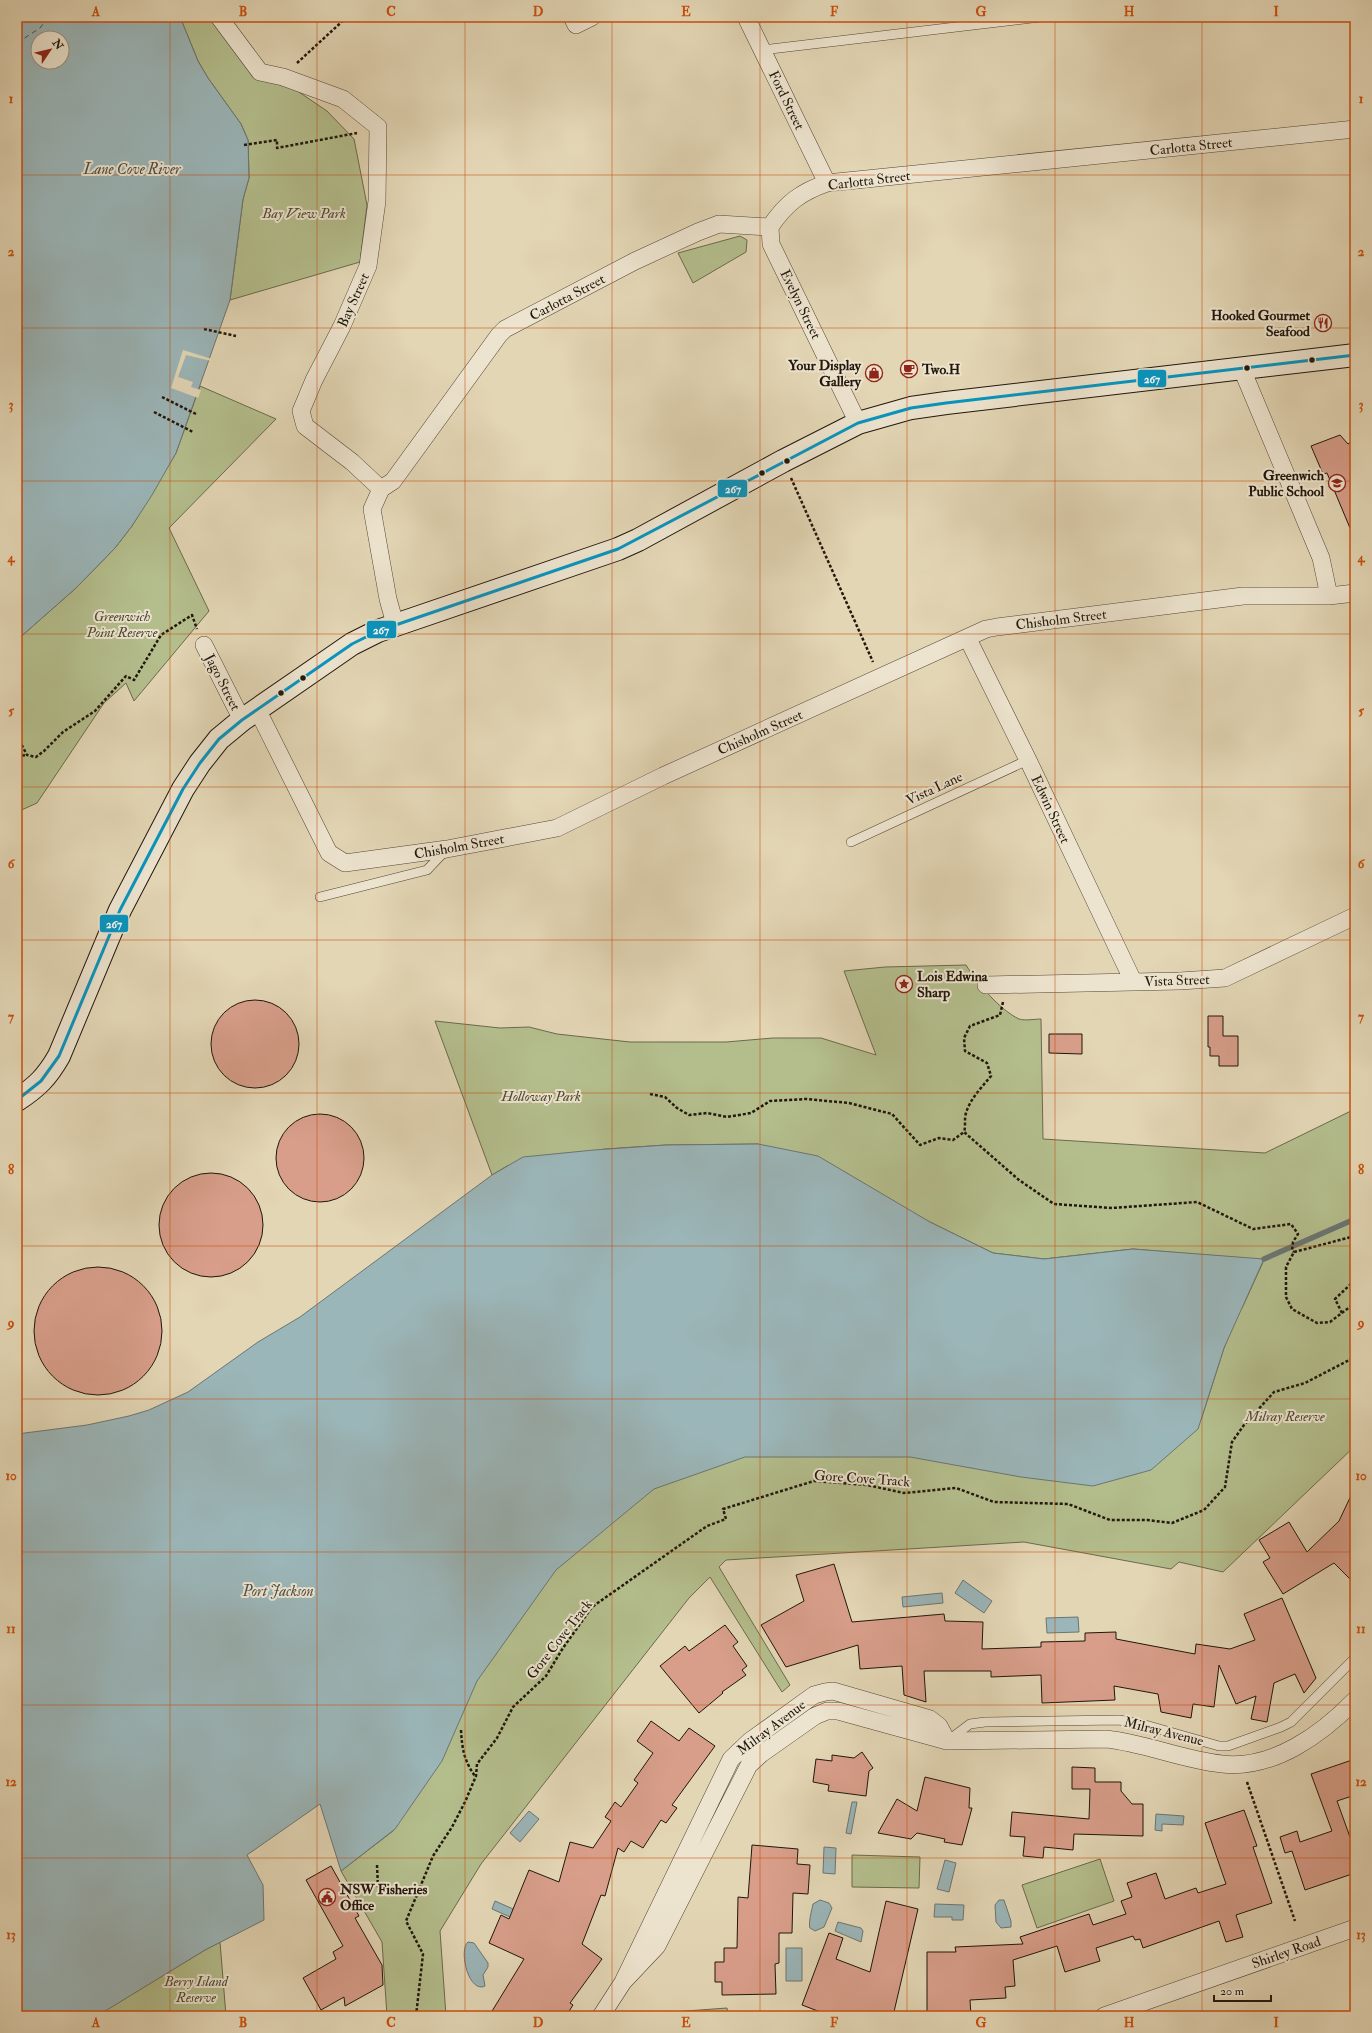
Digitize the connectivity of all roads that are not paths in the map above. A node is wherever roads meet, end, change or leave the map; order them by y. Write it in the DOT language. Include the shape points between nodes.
graph roads {
  1 [pos="219,17"];
  2 [pos="592,17"];
  3 [pos="746,17"];
  4 [pos="1040,17"];
  5 [pos="574,21"];
  6 [pos="762,50"];
  7 [pos="1355,129"];
  8 [pos="827,183"];
  9 [pos="770,227"];
  10 [pos="1355,355"];
  11 [pos="1241,367"];
  12 [pos="858,423"];
  13 [pos="381,490"];
  14 [pos="1355,593"];
  15 [pos="1329,596"];
  16 [pos="395,624"];
  17 [pos="968,639"];
  18 [pos="204,645"];
  19 [pos="250,714"];
  20 [pos="1028,760"];
  21 [pos="851,842"];
  22 [pos="447,849"];
  23 [pos="320,897"];
  24 [pos="1355,916"];
  25 [pos="1133,981"];
  26 [pos="986,985"];
  27 [pos="17,1100"];
  28 [pos="1355,1658"];
  29 [pos="1355,1700"];
  30 [pos="947,1741"];
  31 [pos="1355,1928"];
  32 [pos="601,2016"];
  33 [pos="1104,2016"];
  1 -- 13 [label="street, Bay Street" via="260,72 283,77 343,99 378,127 377,201 368,266 300,411 305,426 352,462"];
  2 -- 5 [label="street"];
  3 -- 6 [label="street, Ford Street"];
  4 -- 6 [label="lane"];
  6 -- 8 [label="street, Ford Street"];
  7 -- 8 [label="street, Carlotta Street"];
  8 -- 9 [label="street, Carlotta Street" via="806,190 778,214"];
  9 -- 12 [label="street, Evelyn Street" via="771,244"];
  9 -- 13 [label="street, Carlotta Street" via="719,224 698,232 635,261 505,329 393,481"];
  10 -- 11 [label="street"];
  11 -- 12 [label="street" via="939,404 885,414"];
  11 -- 15 [label="street" via="1321,558"];
  12 -- 16 [label="street" via="618,549"];
  13 -- 16 [label="street" via="372,509 388,600"];
  14 -- 15 [label="street, Chisholm Street"];
  15 -- 17 [label="street, Chisholm Street" via="1243,596 997,626"];
  16 -- 19 [label="street" via="352,644"];
  17 -- 20 [label="street, Edwin Street"];
  17 -- 22 [label="street, Chisholm Street" via="663,776 557,828"];
  18 -- 19 [label="street, Jago Street"];
  19 -- 22 [label="street, Chisholm Street" via="329,853 345,863"];
  19 -- 27 [label="street" via="219,739 183,789 120,910 59,1056 49,1074"];
  20 -- 21 [label="lane, Vista Lane"];
  20 -- 25 [label="street, Edwin Street"];
  22 -- 23 [label="lane" via="427,870"];
  24 -- 25 [label="street, Vista Street" via="1225,978"];
  25 -- 26 [label="street, Vista Street"];
  28 -- 30 [label="lane, Milray Avenue" via="1291,1722 1228,1746 1219,1746 1142,1724 1109,1719 970,1724"];
  29 -- 30 [label="street, Milray Avenue" via="1331,1723 1301,1743 1267,1760 1243,1764 1214,1763 1106,1738"];
  30 -- 32 [label="street, Milray Avenue" via="939,1726 930,1719 833,1691 814,1695 750,1741 731,1759 623,1982"];
  31 -- 33 [label="street, Shirley Road"];
}
